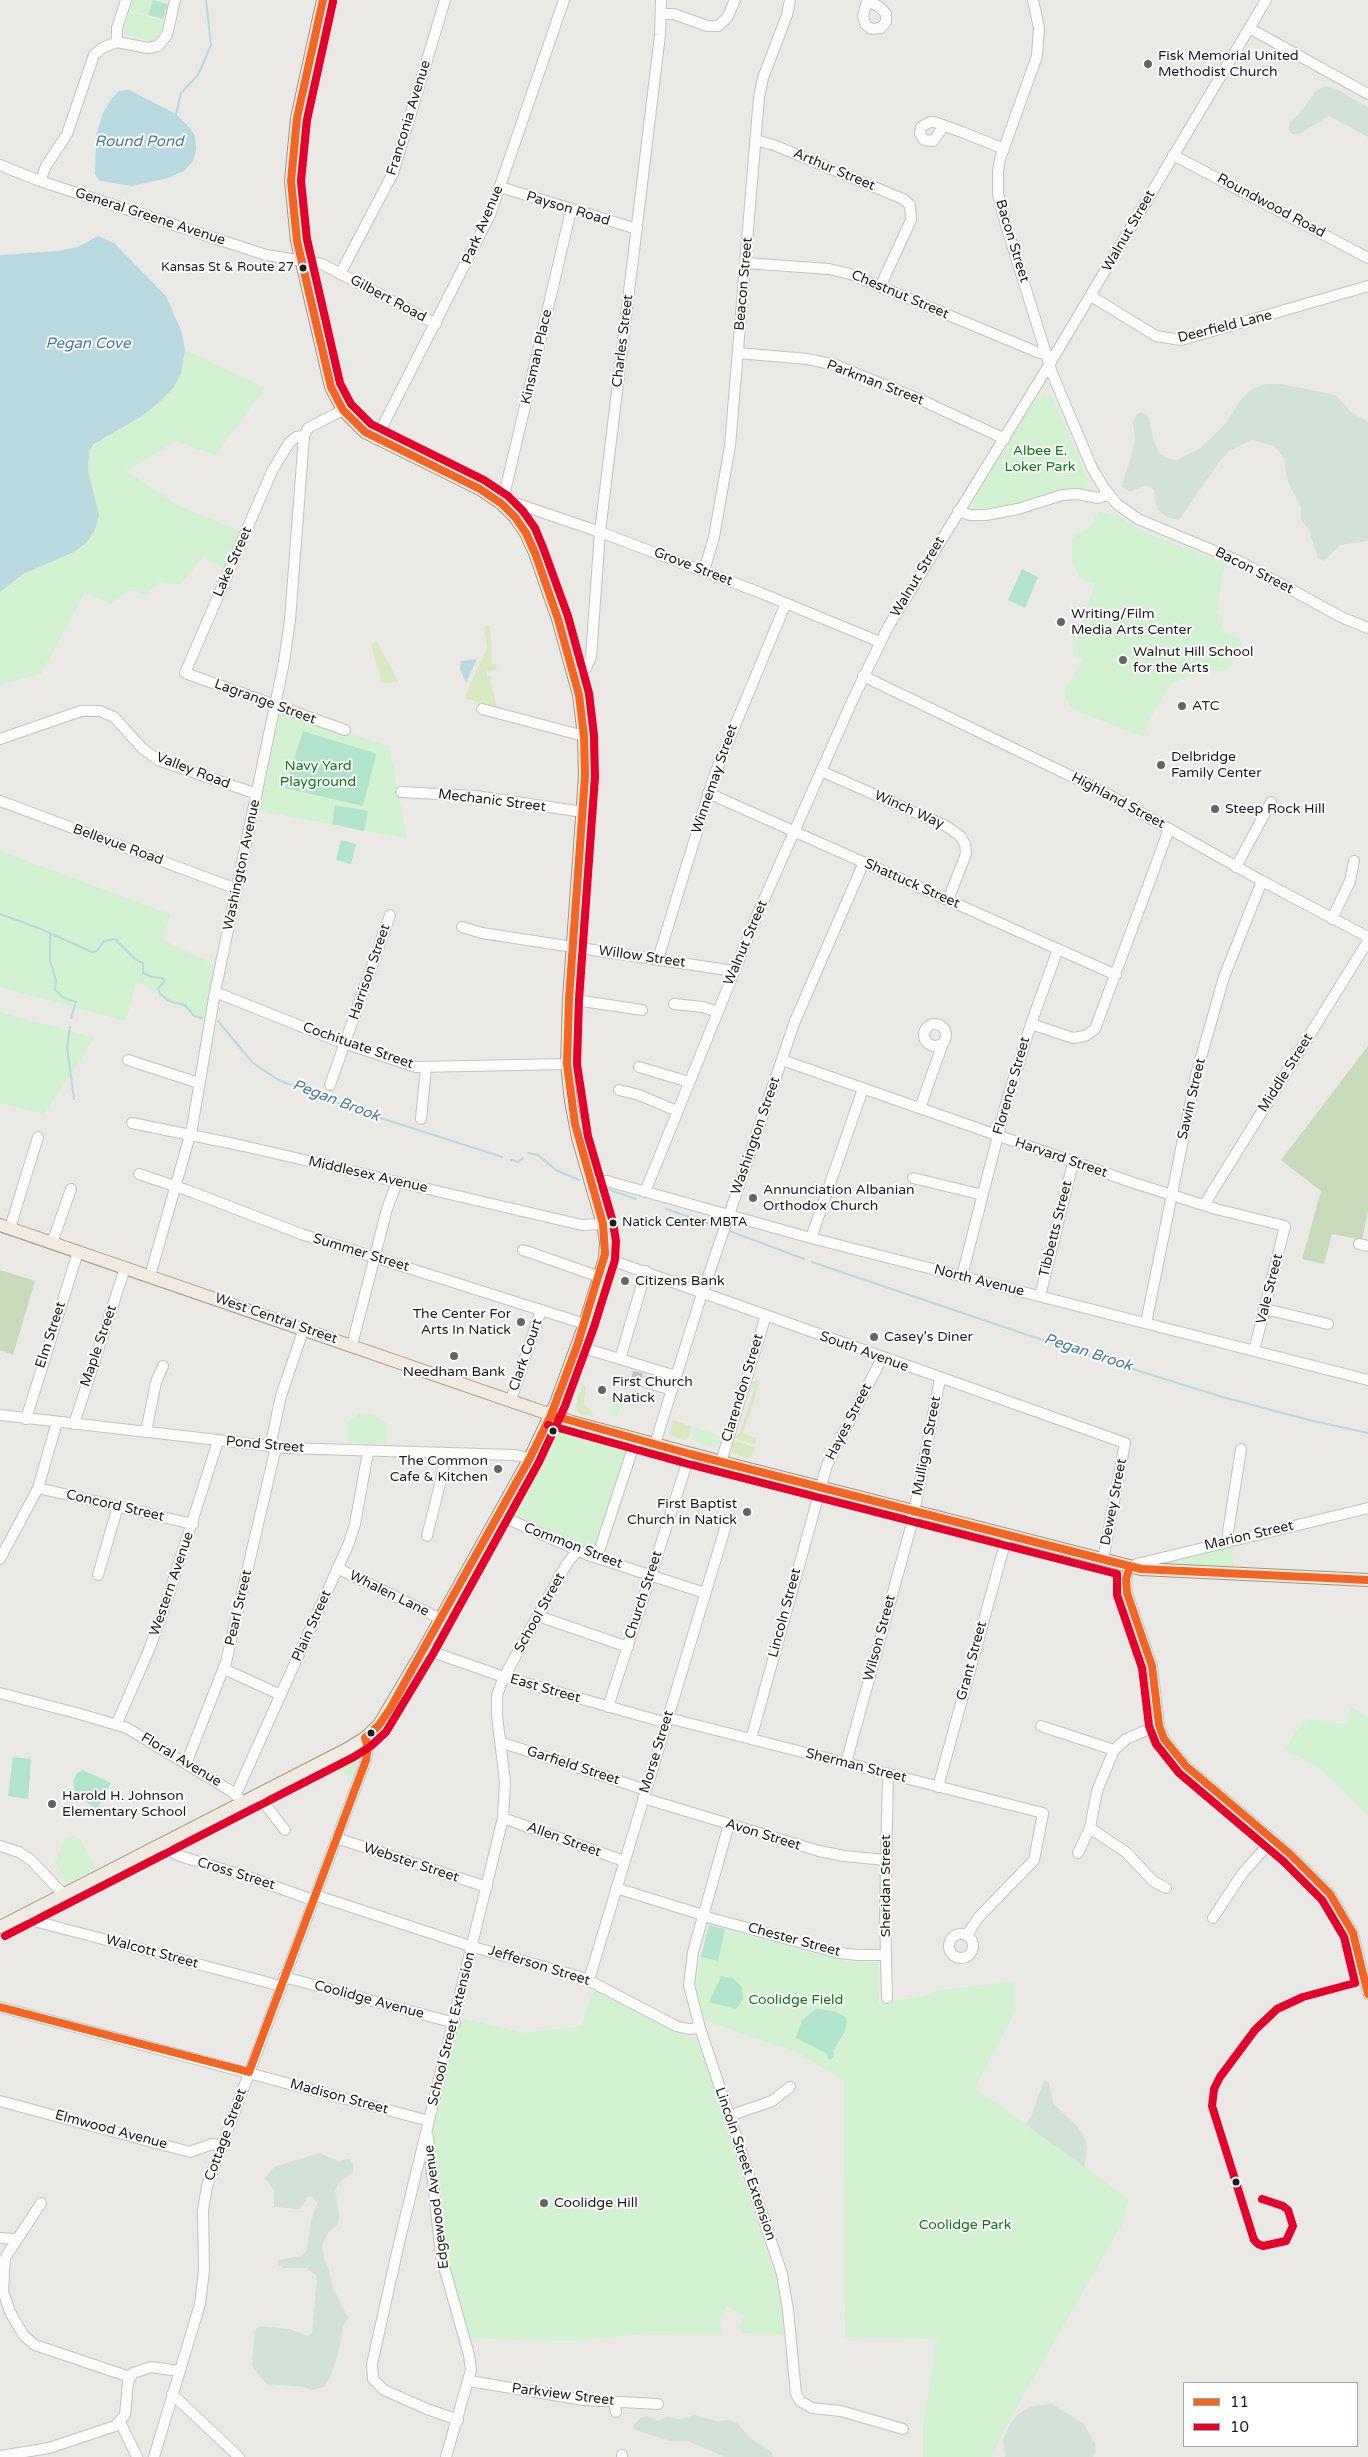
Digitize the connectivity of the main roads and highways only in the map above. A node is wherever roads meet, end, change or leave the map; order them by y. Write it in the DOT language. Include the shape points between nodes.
graph roads {
  1 [pos="322,0"];
  2 [pos="5,1227"];
  3 [pos="551,1415"];
  4 [pos="1368,1580"];
  5 [pos="0,1927"];
  1 -- 3 [label="main road" via="298,110 292,155 292,198 301,261 328,380 343,410 358,427 376,439 480,489 502,504 520,524 531,542 553,603 574,675 584,736 583,812 569,1000 568,1064 575,1124 602,1220 605,1258 585,1324"];
  2 -- 3 [label="main road, West Central Street"];
  3 -- 4 [label="main road, West Central Street" via="1130,1567 1166,1572"];
  3 -- 5 [label="main road" via="390,1709 366,1738 257,1794 239,1798 163,1843"];
}
